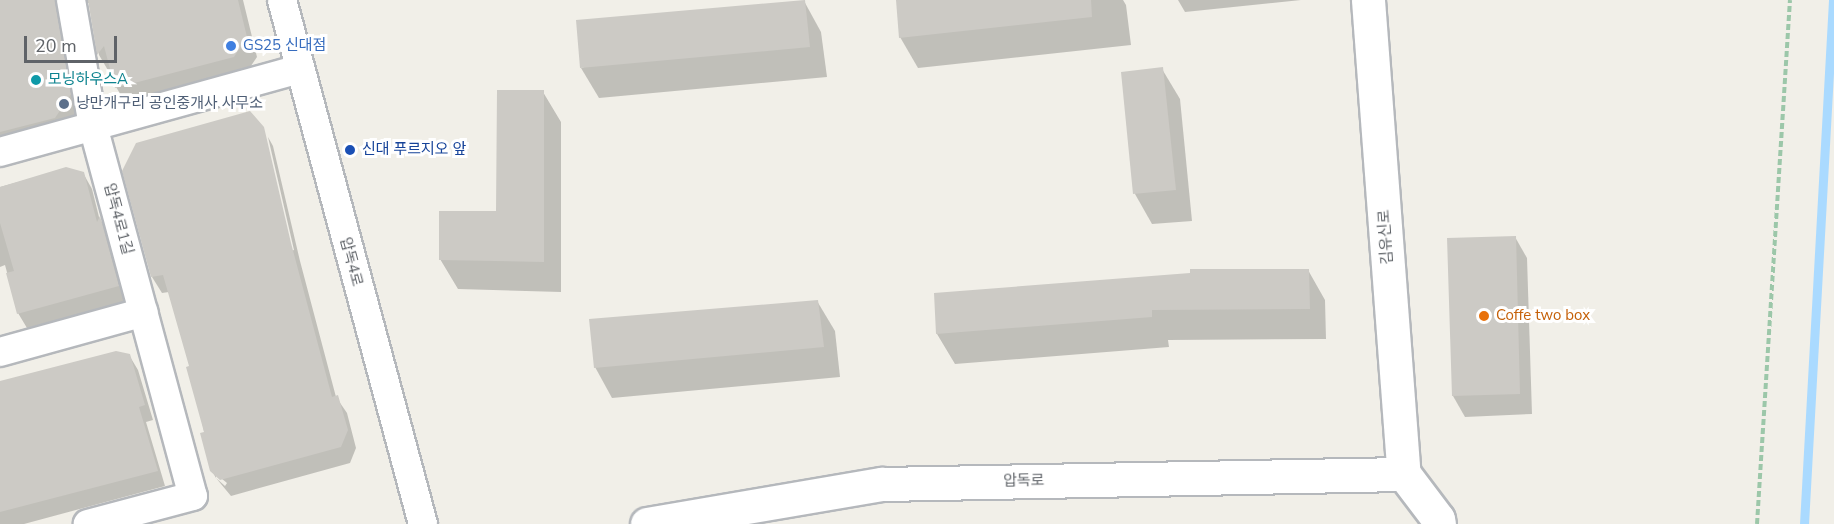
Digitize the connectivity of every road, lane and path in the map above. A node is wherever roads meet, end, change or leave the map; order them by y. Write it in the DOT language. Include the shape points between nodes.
graph roads {
  1 [pos="70,0"];
  2 [pos="282,0"];
  3 [pos="1368,0"];
  4 [pos="1791,0"];
  5 [pos="300,69"];
  6 [pos="93,126"];
  7 [pos="0,152"];
  8 [pos="144,312"];
  9 [pos="0,352"];
  10 [pos="1404,474"];
  11 [pos="1442,522"];
  12 [pos="88,524"];
  13 [pos="423,524"];
  14 [pos="647,524"];
  15 [pos="1757,524"];
  1 -- 6 [label="street, 압독4로1길"];
  2 -- 5 [label="street, 압독4로"];
  3 -- 10 [label="street, 김유신로"];
  4 -- 15 [label="path"];
  5 -- 6 [label="street"];
  5 -- 13 [label="street, 압독4로"];
  6 -- 7 [label="street"];
  6 -- 8 [label="street, 압독4로1길"];
  8 -- 9 [label="street"];
  8 -- 12 [label="street, 압독4로1길" via="193,495"];
  10 -- 11 [label="street"];
  10 -- 14 [label="street, 압독로" via="882,484"];
}
